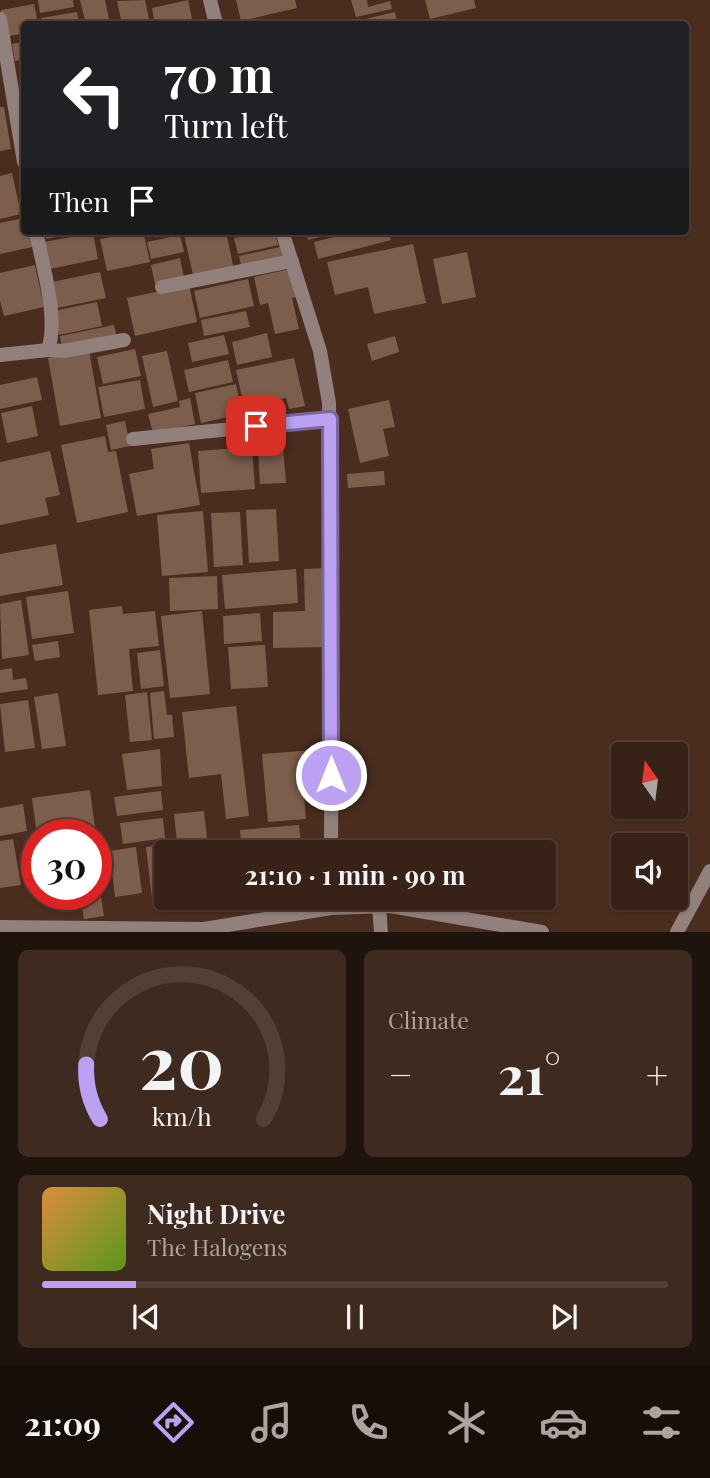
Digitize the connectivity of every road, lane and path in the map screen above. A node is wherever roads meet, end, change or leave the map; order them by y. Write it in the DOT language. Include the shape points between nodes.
graph roads {
  1 [pos="210,0"];
  2 [pos="0,19"];
  3 [pos="215,21"];
  4 [pos="21,144"];
  5 [pos="37,235"];
  6 [pos="283,235"];
  7 [pos="292,261"];
  8 [pos="162,287"];
  9 [pos="124,340"];
  10 [pos="48,350"];
  11 [pos="0,355"];
  12 [pos="330,419"];
  13 [pos="133,439"];
  14 [pos="331,840"];
  15 [pos="710,871"];
  16 [pos="298,910"];
  17 [pos="379,910"];
  18 [pos="413,910"];
  19 [pos="0,927"];
  20 [pos="204,930"];
  21 [pos="381,932"];
  22 [pos="542,932"];
  23 [pos="677,932"];
  1 -- 3 [label="street"];
  2 -- 4 [label="street"];
  5 -- 10 [label="street" via="52,322"];
  6 -- 7 [label="street"];
  7 -- 8 [label="street"];
  7 -- 12 [label="street" via="320,351"];
  9 -- 10 [label="street"];
  10 -- 11 [label="street"];
  12 -- 13 [label="street"];
  12 -- 14 [label="street"];
  15 -- 23 [label="street"];
  16 -- 20 [label="street"];
  17 -- 21 [label="street"];
  18 -- 22 [label="street"];
  19 -- 20 [label="street"];
}
